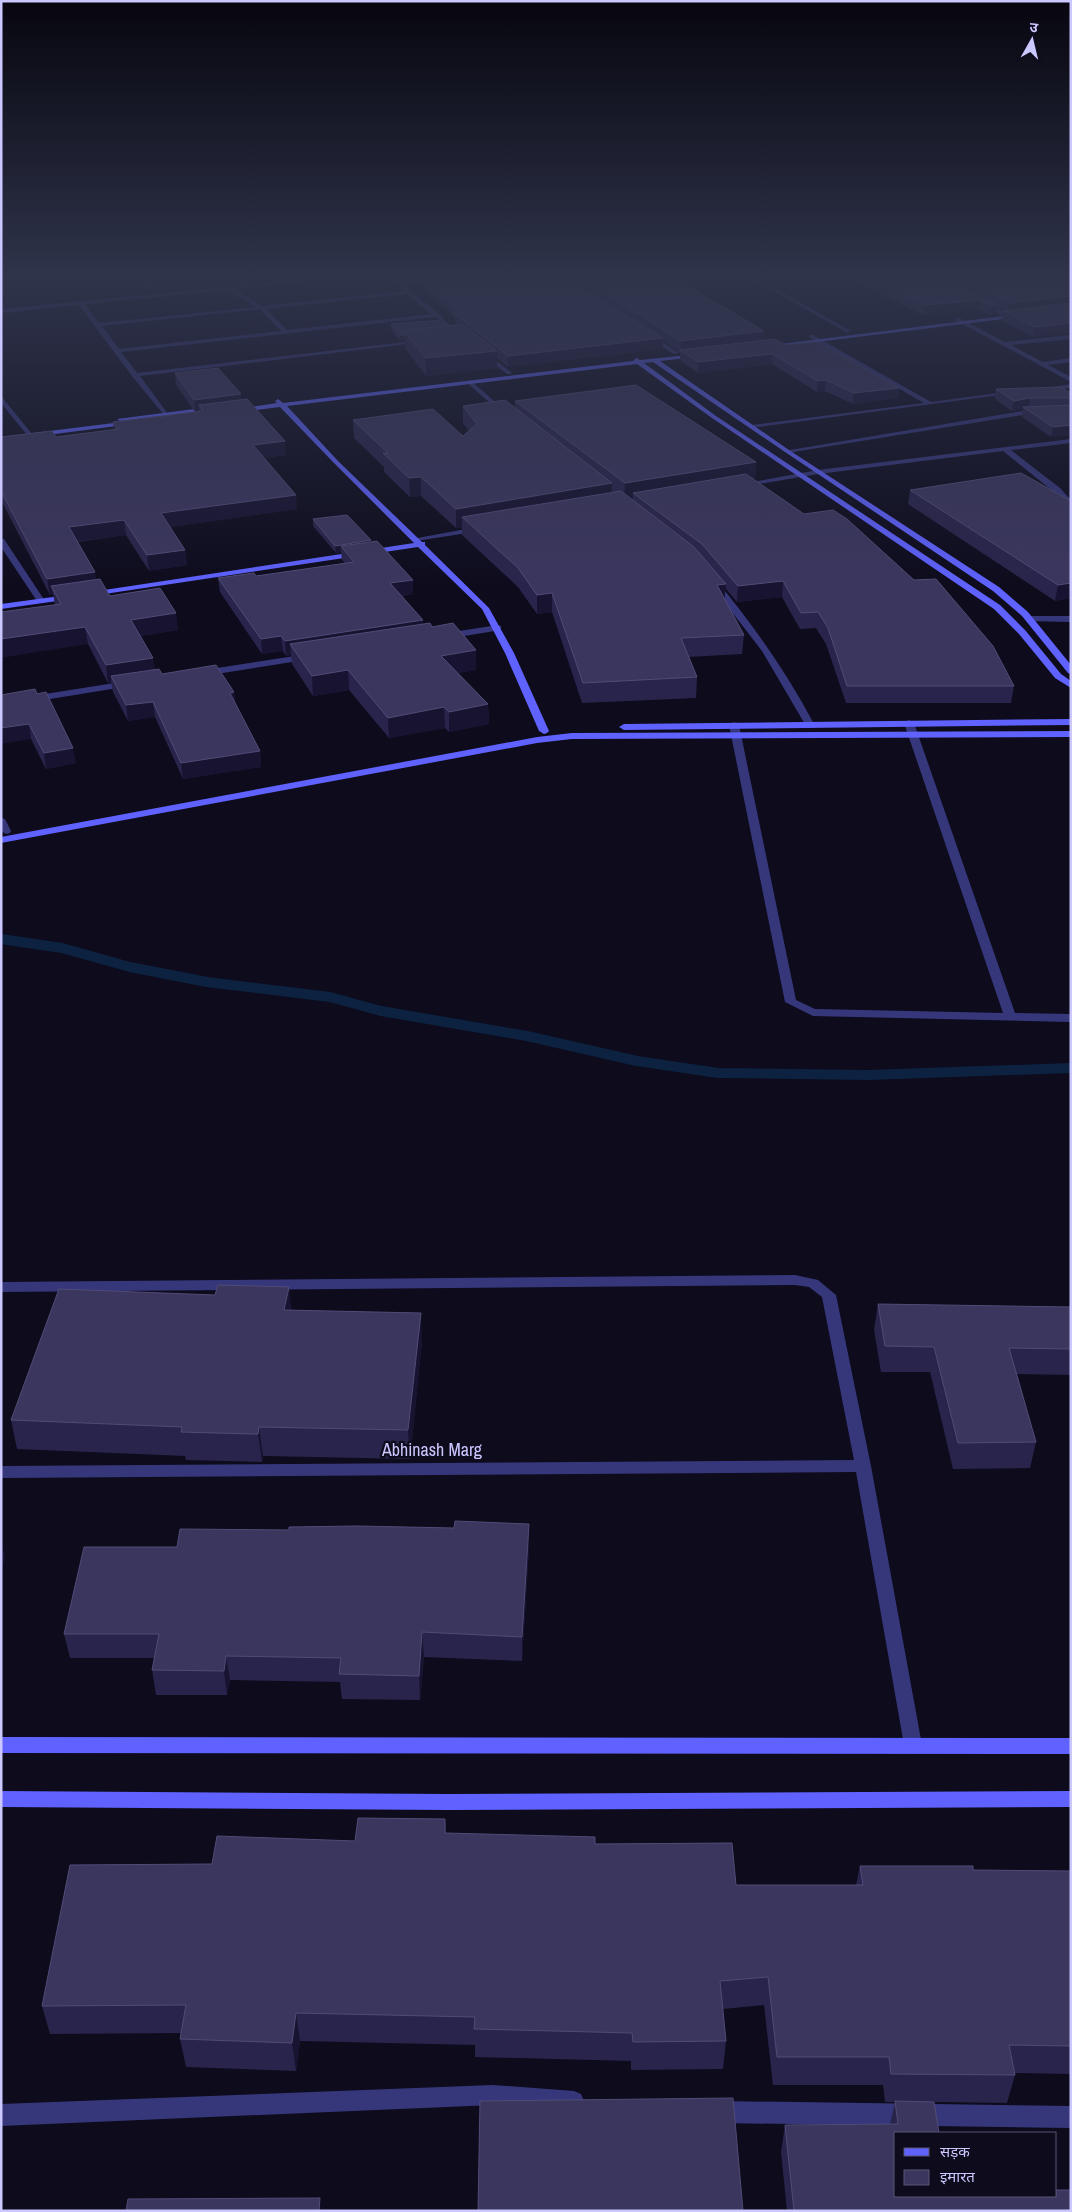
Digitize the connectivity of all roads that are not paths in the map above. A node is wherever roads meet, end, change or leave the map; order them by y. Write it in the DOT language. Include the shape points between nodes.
graph roads {
  1 [pos="140,382"];
  2 [pos="439,382"];
  3 [pos="467,382"];
  4 [pos="469,382"];
  5 [pos="668,382"];
  6 [pos="686,382"];
  7 [pos="892,382"];
  8 [pos="1070,385"];
  9 [pos="1031,391"];
  10 [pos="1022,392"];
  11 [pos="1,398"];
  12 [pos="280,403"];
  13 [pos="928,403"];
  14 [pos="221,408"];
  15 [pos="232,409"];
  16 [pos="1071,411"];
  17 [pos="215,413"];
  18 [pos="165,414"];
  19 [pos="512,419"];
  20 [pos="752,427"];
  21 [pos="1,433"];
  22 [pos="28,433"];
  23 [pos="1,439"];
  24 [pos="1071,441"];
  25 [pos="1003,448"];
  26 [pos="787,451"];
  27 [pos="818,472"];
  28 [pos="800,475"];
  29 [pos="734,486"];
  30 [pos="1071,505"];
  31 [pos="484,528"];
  32 [pos="1,541"];
  33 [pos="419,542"];
  34 [pos="706,573"];
  35 [pos="41,602"];
  36 [pos="1,607"];
  37 [pos="1071,618"];
  38 [pos="1029,619"];
  39 [pos="498,628"];
  40 [pos="438,637"];
  41 [pos="315,656"];
  42 [pos="1071,671"];
  43 [pos="191,675"];
  44 [pos="134,683"];
  45 [pos="1071,685"];
  46 [pos="1,704"];
  47 [pos="1071,722"];
  48 [pos="909,723"];
  49 [pos="809,724"];
  50 [pos="735,729"];
  51 [pos="544,731"];
  52 [pos="1071,734"];
  53 [pos="914,735"];
  54 [pos="2,831"];
  55 [pos="1011,1018"];
  56 [pos="1071,1018"];
  57 [pos="1,1286"];
  58 [pos="863,1466"];
  59 [pos="1,1472"];
  60 [pos="1,1745"];
  61 [pos="913,1745"];
  62 [pos="1071,1746"];
  63 [pos="1,1799"];
  64 [pos="1071,1799"];
  65 [pos="590,2102"];
  66 [pos="697,2111"];
  67 [pos="1,2115"];
  68 [pos="1071,2117"];
  1 -- 18 [label="street"];
  2 -- 12 [label="street"];
  3 -- 12 [label="street"];
  4 -- 19 [label="street"];
  5 -- 28 [label="street"];
  6 -- 20 [label="street"];
  7 -- 13 [label="street"];
  8 -- 9 [label="street"];
  10 -- 13 [label="street"];
  11 -- 22 [label="street"];
  12 -- 15 [label="street"];
  12 -- 33 [label="street"];
  13 -- 20 [label="street"];
  14 -- 18 [label="street"];
  16 -- 26 [label="street" via="1029,412"];
  17 -- 22 [label="street"];
  18 -- 22 [label="street"];
  20 -- 26 [label="street"];
  21 -- 22 [label="street"];
  22 -- 23 [label="street"];
  24 -- 25 [label="street"];
  25 -- 27 [label="street"];
  25 -- 30 [label="street" via="1057,490"];
  26 -- 27 [label="street"];
  27 -- 28 [label="street"];
  27 -- 38 [label="street" via="996,589"];
  28 -- 29 [label="street"];
  28 -- 45 [label="street" via="997,608 1022,632 1058,676"];
  31 -- 33 [label="street"];
  32 -- 35 [label="street"];
  33 -- 35 [label="street"];
  33 -- 39 [label="street" via="484,608"];
  34 -- 49 [label="street" via="751,627 790,686"];
  35 -- 36 [label="street"];
  37 -- 38 [label="street"];
  38 -- 42 [label="street"];
  39 -- 40 [label="street"];
  39 -- 51 [label="street"];
  41 -- 43 [label="street"];
  44 -- 46 [label="street"];
  47 -- 48 [label="street"];
  48 -- 49 [label="street"];
  48 -- 53 [label="street"];
  49 -- 50 [label="street"];
  50 -- 51 [label="street" via="567,728"];
  50 -- 53 [label="street"];
  50 -- 54 [label="street" via="546,739"];
  50 -- 55 [label="street" via="791,1002 812,1012"];
  51 -- 54 [label="street"];
  52 -- 53 [label="street"];
  53 -- 55 [label="street"];
  55 -- 56 [label="street"];
  57 -- 58 [label="street" via="796,1280 813,1283 829,1295"];
  58 -- 59 [label="street, Abhinash Marg"];
  58 -- 61 [label="street"];
  60 -- 61 [label="street"];
  61 -- 62 [label="street"];
  63 -- 64 [label="street" via="459,1802"];
  65 -- 67 [label="street" via="493,2095"];
  66 -- 68 [label="street"];
}
